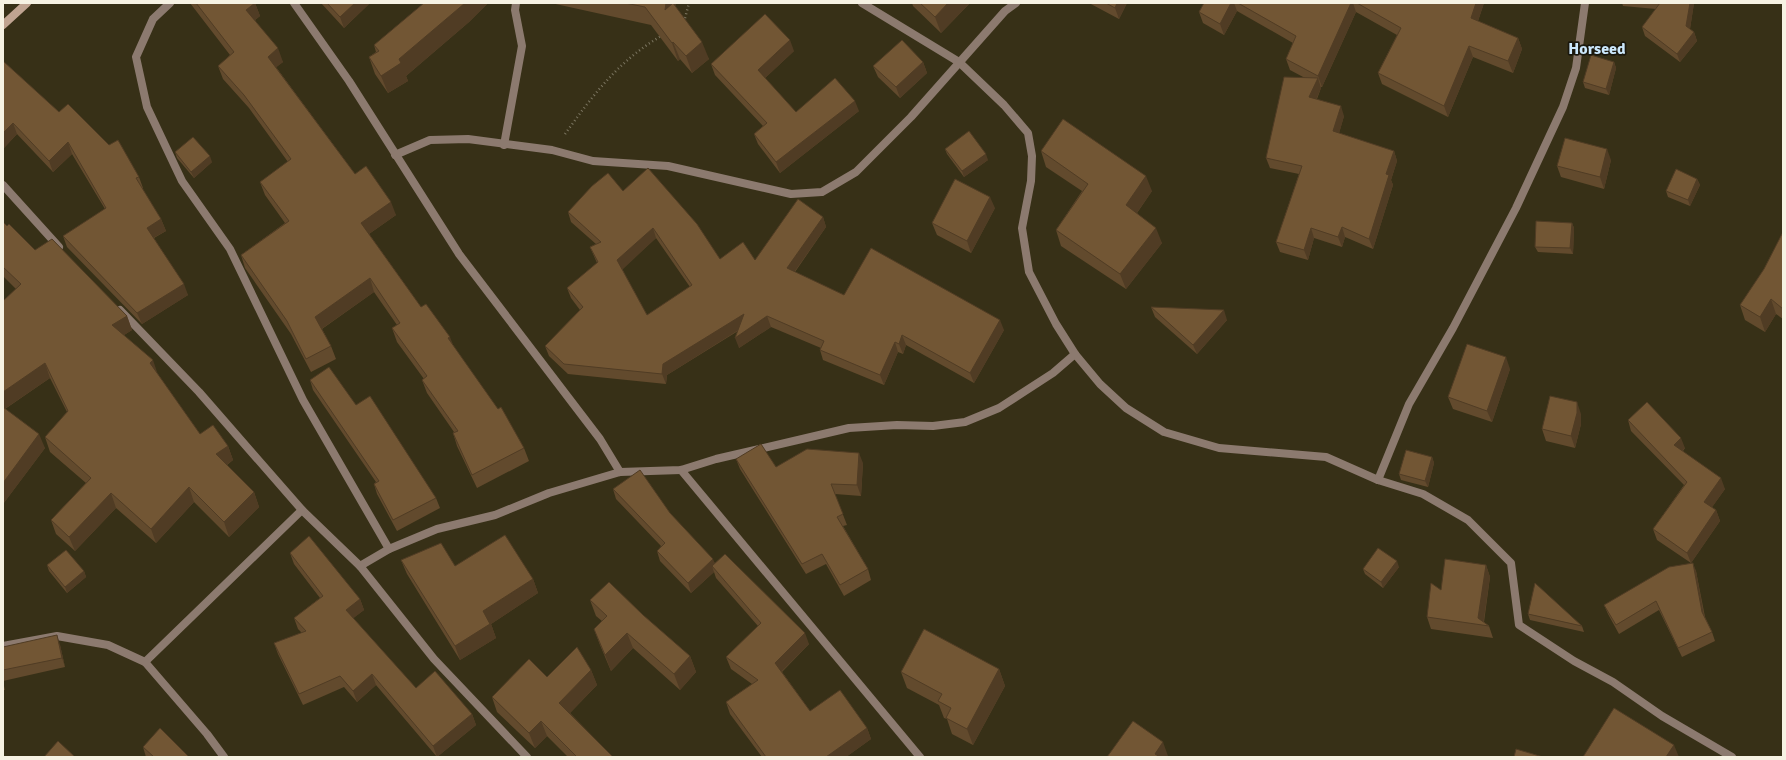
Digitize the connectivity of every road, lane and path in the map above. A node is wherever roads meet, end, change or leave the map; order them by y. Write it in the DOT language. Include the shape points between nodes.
graph roads {
  1 [pos="27,3"];
  2 [pos="170,3"];
  3 [pos="294,3"];
  4 [pos="516,3"];
  5 [pos="689,3"];
  6 [pos="862,3"];
  7 [pos="1016,3"];
  8 [pos="1585,3"];
  9 [pos="683,23"];
  10 [pos="3,25"];
  11 [pos="670,31"];
  12 [pos="959,62"];
  13 [pos="504,145"];
  14 [pos="552,150"];
  15 [pos="395,155"];
  16 [pos="3,185"];
  17 [pos="62,251"];
  18 [pos="112,302"];
  19 [pos="1075,354"];
  20 [pos="681,470"];
  21 [pos="620,472"];
  22 [pos="1378,480"];
  23 [pos="302,510"];
  24 [pos="389,549"];
  25 [pos="360,566"];
  26 [pos="3,646"];
  27 [pos="145,662"];
  28 [pos="224,757"];
  29 [pos="527,757"];
  30 [pos="920,757"];
  31 [pos="1732,757"];
  1 -- 10 [label="main road"];
  2 -- 24 [label="street" via="154,19 136,57 147,107 182,181 230,249 303,400"];
  3 -- 15 [label="street" via="349,81"];
  4 -- 13 [label="street" via="522,46"];
  5 -- 9 [label="path"];
  6 -- 12 [label="street"];
  7 -- 12 [label="street" via="1005,11"];
  8 -- 22 [label="street" via="1576,68 1563,107 1516,208 1457,321 1408,404"];
  11 -- 14 [label="path" via="617,68"];
  12 -- 14 [label="street" via="911,117 856,172 822,192 791,194 668,166 593,161"];
  12 -- 19 [label="street" via="1004,105 1028,133 1032,156 1031,181 1022,228 1029,272"];
  13 -- 14 [label="street"];
  13 -- 15 [label="street" via="468,139 430,140"];
  15 -- 21 [label="street" via="459,254 600,439"];
  16 -- 17 [label="street"];
  18 -- 23 [label="street" via="199,392"];
  19 -- 20 [label="street" via="1053,373 999,408 965,422 933,426 849,428 716,459"];
  19 -- 22 [label="street" via="1100,384 1126,408 1164,432 1219,448 1326,457"];
  20 -- 21 [label="street"];
  20 -- 30 [label="street"];
  21 -- 24 [label="street" via="549,493 495,515 437,529"];
  22 -- 31 [label="street" via="1423,494 1468,520 1510,563 1519,625 1574,661 1613,682 1662,716"];
  23 -- 25 [label="street"];
  23 -- 27 [label="street"];
  24 -- 25 [label="street"];
  25 -- 29 [label="street" via="434,659"];
  26 -- 27 [label="street" via="57,636 108,645"];
  27 -- 28 [label="street"];
}
